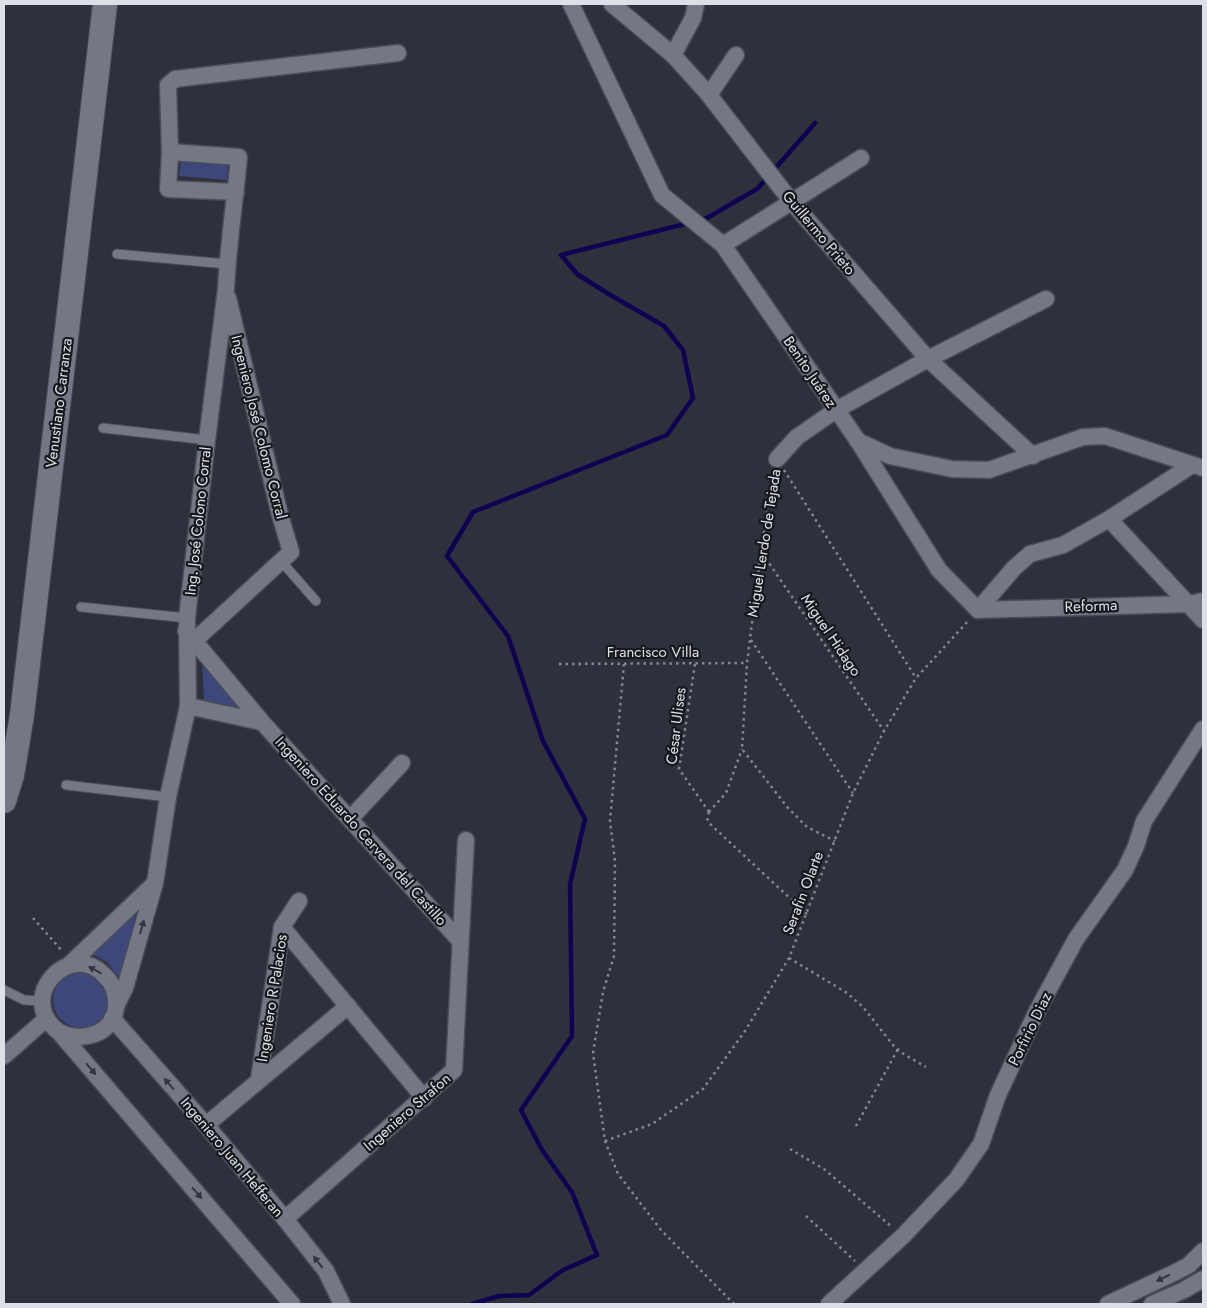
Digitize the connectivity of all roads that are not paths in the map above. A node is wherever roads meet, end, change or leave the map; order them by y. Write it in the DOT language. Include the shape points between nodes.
graph roads {
  1 [pos="106,4"];
  2 [pos="571,4"];
  3 [pos="612,4"];
  4 [pos="696,4"];
  5 [pos="398,53"];
  6 [pos="736,54"];
  7 [pos="673,55"];
  8 [pos="708,95"];
  9 [pos="170,152"];
  10 [pos="861,158"];
  11 [pos="236,192"];
  12 [pos="791,201"];
  13 [pos="723,245"];
  14 [pos="117,254"];
  15 [pos="227,264"];
  16 [pos="226,289"];
  17 [pos="1046,299"];
  18 [pos="928,360"];
  19 [pos="836,410"];
  20 [pos="103,428"];
  21 [pos="207,440"];
  22 [pos="858,441"];
  23 [pos="1033,456"];
  24 [pos="777,459"];
  25 [pos="1199,468"];
  26 [pos="1110,519"];
  27 [pos="282,561"];
  28 [pos="316,601"];
  29 [pos="1196,602"];
  30 [pos="81,607"];
  31 [pos="978,610"];
  32 [pos="1203,620"];
  33 [pos="189,630"];
  34 [pos="188,706"];
  35 [pos="262,722"];
  36 [pos="1203,730"];
  37 [pos="1199,749"];
  38 [pos="402,763"];
  39 [pos="66,785"];
  40 [pos="168,797"];
  41 [pos="4,801"];
  42 [pos="350,819"];
  43 [pos="466,840"];
  44 [pos="155,883"];
  45 [pos="299,901"];
  46 [pos="282,927"];
  47 [pos="460,941"];
  48 [pos="70,964"];
  49 [pos="4,990"];
  50 [pos="42,1001"];
  51 [pos="348,1006"];
  52 [pos="114,1012"];
  53 [pos="46,1019"];
  54 [pos="59,1032"];
  55 [pos="4,1056"];
  56 [pos="259,1079"];
  57 [pos="424,1098"];
  58 [pos="206,1125"];
  59 [pos="284,1219"];
  60 [pos="1203,1251"];
  61 [pos="1203,1278"];
  62 [pos="292,1304"];
  63 [pos="342,1304"];
  64 [pos="829,1304"];
  65 [pos="1108,1304"];
  66 [pos="1152,1304"];
  1 -- 41 [label="main road, Venustiano Carranza" via="22,715 12,775"];
  2 -- 13 [label="street, Benito Juárez" via="662,195"];
  3 -- 7 [label="street, Guillermo Prieto"];
  4 -- 7 [label="street" via="693,18"];
  5 -- 9 [label="street" via="175,79 168,85"];
  6 -- 8 [label="street"];
  7 -- 8 [label="street, Guillermo Prieto"];
  8 -- 12 [label="street, Guillermo Prieto"];
  9 -- 11 [label="street, Ing. José Colono Corral" via="238,157"];
  9 -- 11 [label="street" via="168,189"];
  10 -- 12 [label="street"];
  11 -- 15 [label="street, Ing. José Colono Corral"];
  12 -- 13 [label="street"];
  12 -- 18 [label="street, Guillermo Prieto"];
  13 -- 19 [label="street, Benito Juárez"];
  14 -- 15 [label="lane"];
  15 -- 16 [label="street, Ing. José Colono Corral"];
  16 -- 21 [label="street, Ing. José Colono Corral"];
  16 -- 27 [label="street, Ingeniero José Colomo Corral" via="291,552"];
  17 -- 18 [label="street, Miguel Lerdo de Tejada"];
  18 -- 19 [label="street, Miguel Lerdo de Tejada"];
  18 -- 23 [label="street, Guillermo Prieto"];
  19 -- 22 [label="street, Benito Juárez"];
  19 -- 24 [label="street, Miguel Lerdo de Tejada" via="797,437"];
  20 -- 21 [label="lane"];
  21 -- 33 [label="street, Ing. José Colono Corral"];
  22 -- 23 [label="street, Benito Juárez" via="890,456 952,469 989,470"];
  22 -- 31 [label="street" via="939,570"];
  23 -- 25 [label="street, Benito Juárez" via="1083,437 1105,436"];
  25 -- 26 [label="street"];
  26 -- 29 [label="street"];
  26 -- 31 [label="street" via="1063,545 1030,554"];
  27 -- 28 [label="lane"];
  27 -- 33 [label="street"];
  29 -- 31 [label="street, Reforma"];
  29 -- 32 [label="street"];
  30 -- 33 [label="lane"];
  33 -- 34 [label="street, Ing. José Colono Corral"];
  33 -- 35 [label="street, Ingeniero Eduardo Cervera del Castillo"];
  34 -- 35 [label="street"];
  34 -- 40 [label="street, Ing. José Colono Corral"];
  35 -- 42 [label="street, Ingeniero Eduardo Cervera del Castillo"];
  36 -- 37 [label="street, Porfirio Diaz"];
  37 -- 64 [label="street, Porfirio Diaz" via="1144,821 1125,870 1076,939 1037,1011 998,1096 981,1144 956,1180 903,1236"];
  38 -- 42 [label="street"];
  39 -- 40 [label="lane"];
  40 -- 44 [label="street, Ing. José Colono Corral"];
  42 -- 47 [label="street, Ingeniero Eduardo Cervera del Castillo"];
  43 -- 47 [label="street, Ingeniero Strafon"];
  44 -- 48 [label="street"];
  52 -- 44 [label="street, Ing. José Colono Corral, one-way" via="125,988"];
  45 -- 46 [label="street"];
  46 -- 51 [label="street, Ingeniero R Palacios"];
  46 -- 56 [label="street, Ingeniero R Palacios"];
  47 -- 57 [label="street, Ingeniero Strafon" via="454,1070"];
  48 -- 50 [label="street" via="52,975"];
  52 -- 48 [label="street, one-way" via="113,986 102,972 86,965"];
  49 -- 50 [label="lane" via="24,1000"];
  50 -- 53 [label="street"];
  51 -- 56 [label="street, Ingeniero R Palacios"];
  51 -- 57 [label="street, Ingeniero R Palacios"];
  52 -- 54 [label="street" via="102,1030 89,1037 74,1038"];
  58 -- 52 [label="street, Ingeniero Juan Hefferan, one-way"];
  53 -- 54 [label="street"];
  53 -- 55 [label="street"];
  54 -- 62 [label="street, one-way"];
  56 -- 58 [label="street, Ingeniero R Palacios"];
  57 -- 59 [label="street, Ingeniero Strafon"];
  58 -- 59 [label="street, Ingeniero Juan Hefferan"];
  63 -- 59 [label="street, Ingeniero Juan Hefferan, one-way" via="326,1271"];
  60 -- 65 [label="street, one-way" via="1189,1265"];
  61 -- 66 [label="street"];
}
